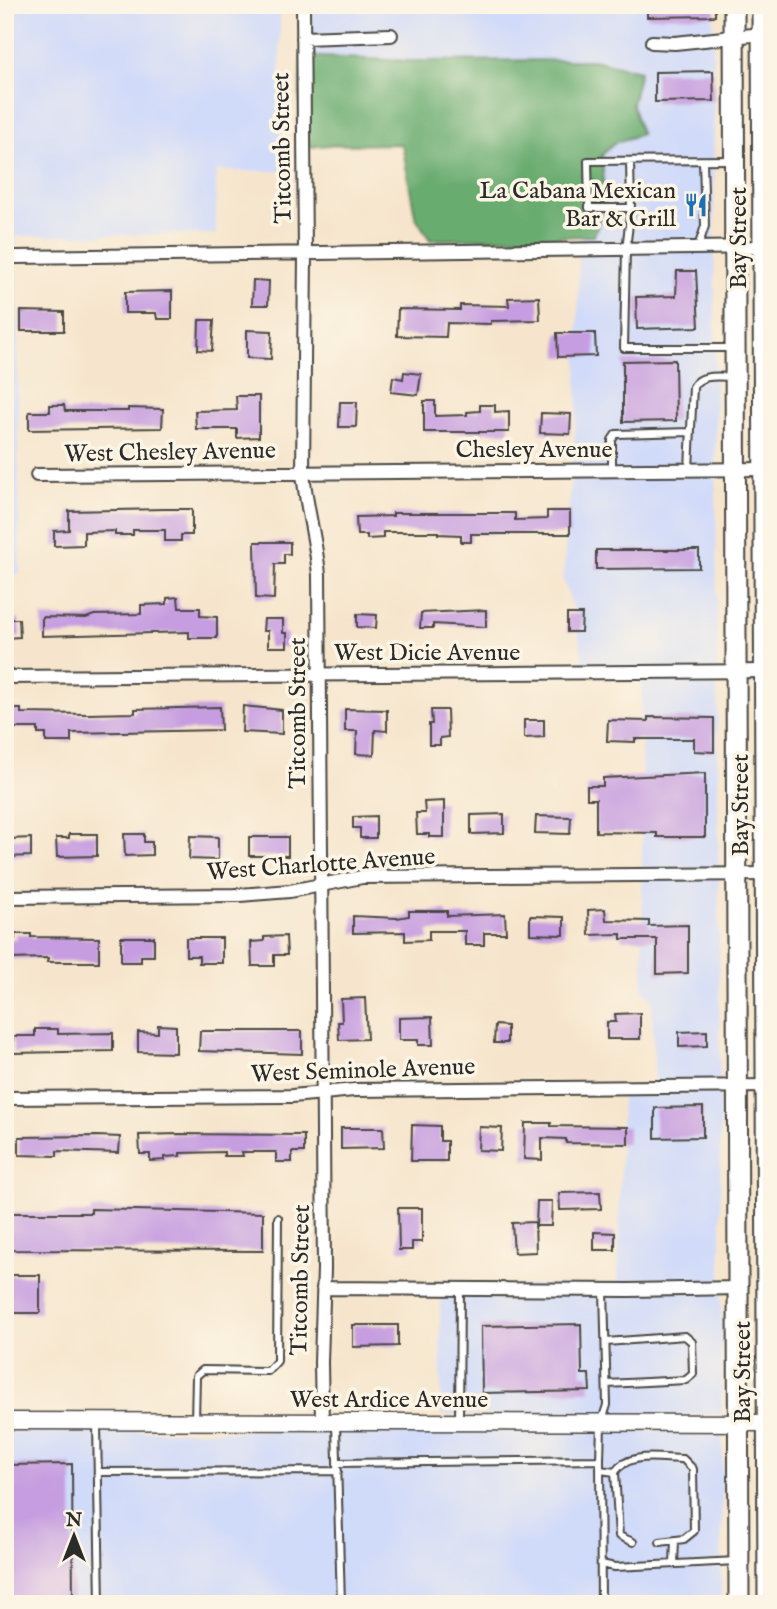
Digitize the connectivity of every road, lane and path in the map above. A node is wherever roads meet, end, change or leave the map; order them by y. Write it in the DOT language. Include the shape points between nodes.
graph roads {
  1 [pos="303,5"];
  2 [pos="734,5"];
  3 [pos="762,5"];
  4 [pos="767,33"];
  5 [pos="391,35"];
  6 [pos="734,36"];
  7 [pos="303,38"];
  8 [pos="652,42"];
  9 [pos="735,160"];
  10 [pos="704,161"];
  11 [pos="630,162"];
  12 [pos="631,208"];
  13 [pos="698,247"];
  14 [pos="735,247"];
  15 [pos="768,247"];
  16 [pos="626,249"];
  17 [pos="305,255"];
  18 [pos="16,257"];
  19 [pos="735,348"];
  20 [pos="735,377"];
  21 [pos="691,432"];
  22 [pos="690,469"];
  23 [pos="736,469"];
  24 [pos="768,469"];
  25 [pos="612,470"];
  26 [pos="303,473"];
  27 [pos="37,475"];
  28 [pos="736,671"];
  29 [pos="768,671"];
  30 [pos="318,675"];
  31 [pos="5,677"];
  32 [pos="737,874"];
  33 [pos="769,874"];
  34 [pos="321,885"];
  35 [pos="5,897"];
  36 [pos="730,1086"];
  37 [pos="769,1086"];
  38 [pos="323,1093"];
  39 [pos="5,1098"];
  40 [pos="769,1192"];
  41 [pos="278,1218"];
  42 [pos="769,1287"];
  43 [pos="323,1288"];
  44 [pos="739,1288"];
  45 [pos="460,1290"];
  46 [pos="604,1290"];
  47 [pos="606,1342"];
  48 [pos="607,1384"];
  49 [pos="5,1422"];
  50 [pos="97,1422"];
  51 [pos="195,1423"];
  52 [pos="329,1423"];
  53 [pos="459,1423"];
  54 [pos="739,1423"];
  55 [pos="769,1423"];
  56 [pos="601,1424"];
  57 [pos="600,1460"];
  58 [pos="337,1467"];
  59 [pos="600,1470"];
  60 [pos="98,1472"];
  61 [pos="615,1472"];
  62 [pos="675,1540"];
  63 [pos="633,1542"];
  64 [pos="660,1542"];
  65 [pos="739,1561"];
  66 [pos="601,1564"];
  67 [pos="674,1564"];
  68 [pos="769,1595"];
  69 [pos="100,1604"];
  70 [pos="341,1604"];
  71 [pos="601,1604"];
  72 [pos="739,1604"];
  1 -- 7 [label="street, Titcomb Street"];
  2 -- 6 [label="main road, Bay Street"];
  3 -- 4 [label="main road, Bay Street"];
  4 -- 6 [label="street"];
  4 -- 15 [label="main road, Bay Street"];
  5 -- 7 [label="street"];
  6 -- 8 [label="street"];
  6 -- 9 [label="main road, Bay Street"];
  7 -- 17 [label="street, Titcomb Street"];
  9 -- 10 [label="lane"];
  9 -- 14 [label="main road, Bay Street"];
  10 -- 11 [label="lane"];
  10 -- 13 [label="lane" via="705,226"];
  11 -- 12 [label="lane"];
  11 -- 12 [label="lane" via="588,161 589,208"];
  12 -- 16 [label="lane"];
  13 -- 14 [label="street"];
  13 -- 16 [label="street"];
  14 -- 15 [label="street"];
  14 -- 19 [label="main road, Bay Street"];
  15 -- 24 [label="main road, Bay Street"];
  16 -- 17 [label="street"];
  16 -- 19 [label="lane" via="624,348"];
  17 -- 18 [label="street"];
  17 -- 26 [label="street, Titcomb Street"];
  19 -- 20 [label="main road, Bay Street"];
  20 -- 21 [label="lane" via="696,381"];
  20 -- 23 [label="main road, Bay Street"];
  21 -- 22 [label="lane"];
  21 -- 25 [label="lane" via="616,434"];
  22 -- 23 [label="street, Chesley Avenue"];
  22 -- 25 [label="street, Chesley Avenue"];
  23 -- 24 [label="street, Chesley Avenue"];
  23 -- 28 [label="main road, Bay Street"];
  24 -- 29 [label="main road, Bay Street"];
  25 -- 26 [label="street, Chesley Avenue"];
  26 -- 27 [label="street, West Chesley Avenue"];
  26 -- 30 [label="street, Titcomb Street" via="318,568"];
  28 -- 29 [label="street, West Dicie Avenue"];
  28 -- 30 [label="street, West Dicie Avenue"];
  28 -- 32 [label="main road, Bay Street"];
  29 -- 33 [label="main road, Bay Street"];
  30 -- 31 [label="street, West Dicie Avenue"];
  30 -- 34 [label="street, Titcomb Street"];
  32 -- 33 [label="street, West Charlotte Avenue"];
  32 -- 34 [label="street, West Charlotte Avenue" via="375,877"];
  32 -- 36 [label="main road, Bay Street"];
  33 -- 37 [label="main road, Bay Street"];
  34 -- 35 [label="street, West Charlotte Avenue" via="240,895"];
  34 -- 38 [label="street, Titcomb Street"];
  36 -- 37 [label="street, West Seminole Avenue"];
  36 -- 38 [label="street, West Seminole Avenue"];
  36 -- 44 [label="main road, Bay Street"];
  37 -- 40 [label="main road, Bay Street"];
  38 -- 39 [label="street, West Seminole Avenue"];
  38 -- 43 [label="street, Titcomb Street"];
  40 -- 42 [label="main road, Bay Street"];
  41 -- 51 [label="lane" via="277,1362 268,1371 198,1373"];
  42 -- 55 [label="main road, Bay Street"];
  43 -- 45 [label="street"];
  43 -- 52 [label="street, Titcomb Street" via="321,1362"];
  44 -- 46 [label="street"];
  44 -- 54 [label="main road, Bay Street"];
  45 -- 46 [label="street"];
  45 -- 53 [label="lane"];
  46 -- 47 [label="lane"];
  47 -- 48 [label="lane"];
  47 -- 48 [label="lane" via="685,1336 692,1342 693,1374 686,1380"];
  48 -- 56 [label="lane"];
  49 -- 50 [label="street, West Ardice Avenue"];
  50 -- 51 [label="street, West Ardice Avenue"];
  50 -- 60 [label="lane"];
  51 -- 52 [label="street, West Ardice Avenue"];
  52 -- 53 [label="street, West Ardice Avenue"];
  52 -- 58 [label="lane"];
  53 -- 56 [label="street, West Ardice Avenue"];
  54 -- 55 [label="street, West Ardice Avenue"];
  54 -- 56 [label="street, West Ardice Avenue"];
  54 -- 65 [label="main road, Bay Street"];
  55 -- 68 [label="main road, Bay Street"];
  56 -- 57 [label="lane"];
  57 -- 58 [label="lane"];
  57 -- 59 [label="lane"];
  58 -- 60 [label="lane"];
  58 -- 70 [label="lane"];
  59 -- 61 [label="lane"];
  59 -- 66 [label="lane"];
  60 -- 69 [label="lane"];
  61 -- 62 [label="lane" via="630,1458 684,1459 693,1469 694,1531"];
  61 -- 63 [label="lane" via="619,1536"];
  62 -- 64 [label="lane"];
  62 -- 67 [label="lane"];
  65 -- 67 [label="lane"];
  65 -- 72 [label="main road, Bay Street"];
  66 -- 67 [label="lane"];
  66 -- 71 [label="lane"];
}
